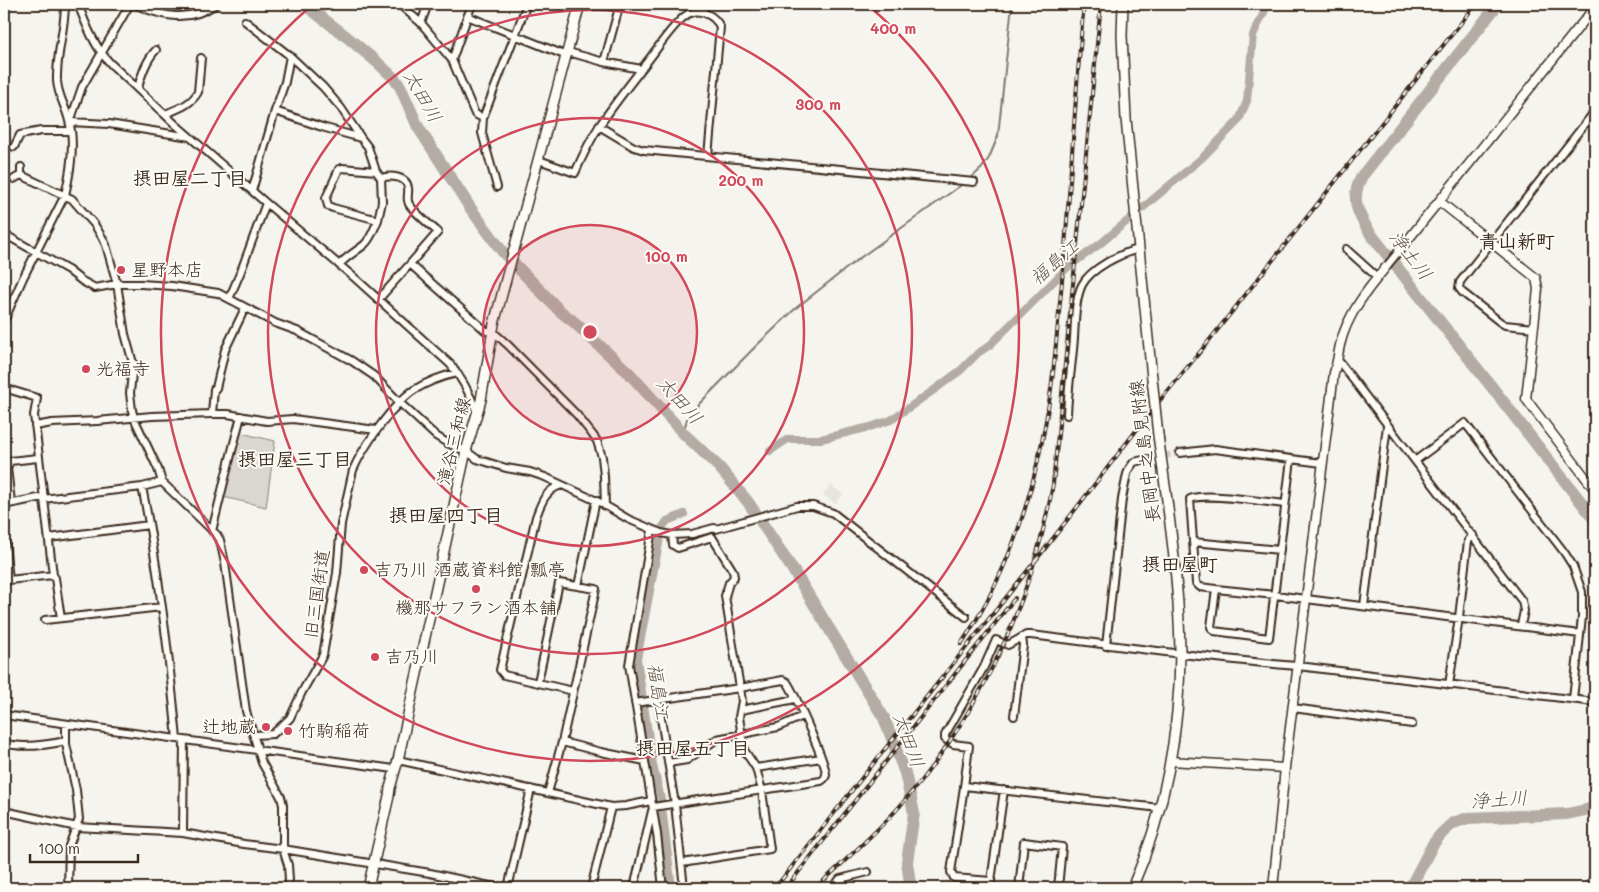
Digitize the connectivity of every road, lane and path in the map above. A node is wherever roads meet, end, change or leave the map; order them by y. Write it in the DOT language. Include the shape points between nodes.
graph roads {
  1 [pos="65,4"];
  2 [pos="78,4"];
  3 [pos="132,4"];
  4 [pos="216,4"];
  5 [pos="399,4"];
  6 [pos="428,4"];
  7 [pos="472,4"];
  8 [pos="527,4"];
  9 [pos="580,4"];
  10 [pos="620,4"];
  11 [pos="704,4"];
  12 [pos="1123,4"];
  13 [pos="1595,7"];
  14 [pos="703,12"];
  15 [pos="467,16"];
  16 [pos="245,21"];
  17 [pos="421,23"];
  18 [pos="516,35"];
  19 [pos="156,50"];
  20 [pos="102,52"];
  21 [pos="568,54"];
  22 [pos="290,56"];
  23 [pos="201,58"];
  24 [pos="452,60"];
  25 [pos="604,62"];
  26 [pos="641,70"];
  27 [pos="138,90"];
  28 [pos="1595,110"];
  29 [pos="275,111"];
  30 [pos="165,114"];
  31 [pos="483,118"];
  32 [pos="70,122"];
  33 [pos="599,126"];
  34 [pos="70,131"];
  35 [pos="192,137"];
  36 [pos="361,138"];
  37 [pos="14,146"];
  38 [pos="708,156"];
  39 [pos="539,160"];
  40 [pos="21,167"];
  41 [pos="376,171"];
  42 [pos="21,175"];
  43 [pos="381,178"];
  44 [pos="14,179"];
  45 [pos="974,182"];
  46 [pos="497,187"];
  47 [pos="252,191"];
  48 [pos="65,195"];
  49 [pos="1439,201"];
  50 [pos="266,203"];
  51 [pos="378,220"];
  52 [pos="4,234"];
  53 [pos="1491,242"];
  54 [pos="1139,249"];
  55 [pos="1346,249"];
  56 [pos="1399,251"];
  57 [pos="36,253"];
  58 [pos="410,264"];
  59 [pos="339,265"];
  60 [pos="1386,267"];
  61 [pos="1377,277"];
  62 [pos="116,284"];
  63 [pos="229,299"];
  64 [pos="378,300"];
  65 [pos="245,308"];
  66 [pos="4,321"];
  67 [pos="1534,328"];
  68 [pos="492,331"];
  69 [pos="1338,360"];
  70 [pos="458,373"];
  71 [pos="4,388"];
  72 [pos="400,403"];
  73 [pos="212,414"];
  74 [pos="478,414"];
  75 [pos="1067,415"];
  76 [pos="242,416"];
  77 [pos="134,418"];
  78 [pos="35,426"];
  79 [pos="1387,426"];
  80 [pos="376,430"];
  81 [pos="466,451"];
  82 [pos="1180,453"];
  83 [pos="38,458"];
  84 [pos="1147,458"];
  85 [pos="1291,459"];
  86 [pos="1415,461"];
  87 [pos="1322,464"];
  88 [pos="162,482"];
  89 [pos="562,485"];
  90 [pos="142,487"];
  91 [pos="1595,490"];
  92 [pos="43,498"];
  93 [pos="596,500"];
  94 [pos="11,502"];
  95 [pos="1285,504"];
  96 [pos="4,505"];
  97 [pos="605,506"];
  98 [pos="150,525"];
  99 [pos="212,531"];
  100 [pos="654,531"];
  101 [pos="4,533"];
  102 [pos="670,535"];
  103 [pos="1472,535"];
  104 [pos="49,538"];
  105 [pos="1193,542"];
  106 [pos="1280,550"];
  107 [pos="53,575"];
  108 [pos="578,586"];
  109 [pos="1216,589"];
  110 [pos="1275,595"];
  111 [pos="1307,600"];
  112 [pos="1364,606"];
  113 [pos="162,607"];
  114 [pos="966,617"];
  115 [pos="1459,617"];
  116 [pos="61,618"];
  117 [pos="46,620"];
  118 [pos="1521,625"];
  119 [pos="1580,634"];
  120 [pos="1022,638"];
  121 [pos="1106,646"];
  122 [pos="1180,654"];
  123 [pos="1298,666"];
  124 [pos="538,682"];
  125 [pos="1449,685"];
  126 [pos="740,688"];
  127 [pos="573,691"];
  128 [pos="795,699"];
  129 [pos="1573,699"];
  130 [pos="658,700"];
  131 [pos="1595,702"];
  132 [pos="637,703"];
  133 [pos="1293,708"];
  134 [pos="741,710"];
  135 [pos="4,715"];
  136 [pos="804,716"];
  137 [pos="1014,716"];
  138 [pos="66,724"];
  139 [pos="1412,724"];
  140 [pos="742,734"];
  141 [pos="254,735"];
  142 [pos="180,739"];
  143 [pos="66,740"];
  144 [pos="562,742"];
  145 [pos="4,743"];
  146 [pos="259,751"];
  147 [pos="821,758"];
  148 [pos="645,761"];
  149 [pos="1170,761"];
  150 [pos="668,763"];
  151 [pos="396,765"];
  152 [pos="756,768"];
  153 [pos="1285,768"];
  154 [pos="964,786"];
  155 [pos="531,789"];
  156 [pos="1004,790"];
  157 [pos="762,791"];
  158 [pos="548,793"];
  159 [pos="674,804"];
  160 [pos="653,805"];
  161 [pos="611,807"];
  162 [pos="1160,808"];
  163 [pos="4,812"];
  164 [pos="77,827"];
  165 [pos="183,833"];
  166 [pos="283,849"];
  167 [pos="682,863"];
  168 [pos="373,864"];
  169 [pos="868,872"];
  170 [pos="1595,876"];
  171 [pos="68,888"];
  172 [pos="287,888"];
  173 [pos="368,888"];
  174 [pos="499,888"];
  175 [pos="508,888"];
  176 [pos="591,888"];
  177 [pos="634,888"];
  178 [pos="663,888"];
  179 [pos="684,888"];
  180 [pos="836,888"];
  181 [pos="1019,888"];
  182 [pos="1058,888"];
  183 [pos="1132,888"];
  184 [pos="1273,888"];
  185 [pos="1590,888"];
  1 -- 32 [label="street" via="57,79"];
  2 -- 20 [label="street" via="88,30"];
  3 -- 4 [label="street" via="159,14 179,16 198,13"];
  3 -- 20 [label="street"];
  5 -- 17 [label="street"];
  6 -- 17 [label="street"];
  7 -- 15 [label="street"];
  8 -- 18 [label="street"];
  9 -- 21 [label="main road, 滝谷三和線"];
  10 -- 25 [label="street"];
  11 -- 14 [label="street"];
  12 -- 54 [label="main road, 長岡中之島見附線" via="1124,88"];
  13 -- 49 [label="street"];
  14 -- 26 [label="street" via="693,12 683,18"];
  14 -- 38 [label="street" via="716,20 720,27"];
  15 -- 18 [label="street"];
  15 -- 24 [label="street"];
  16 -- 22 [label="street"];
  17 -- 24 [label="street"];
  18 -- 21 [label="street"];
  18 -- 31 [label="street"];
  19 -- 27 [label="street" via="150,56"];
  20 -- 27 [label="street"];
  20 -- 32 [label="street" via="82,87"];
  21 -- 25 [label="street"];
  21 -- 39 [label="main road, 滝谷三和線"];
  22 -- 29 [label="street"];
  22 -- 36 [label="street" via="323,87"];
  23 -- 30 [label="street" via="198,92 179,109"];
  24 -- 31 [label="street" via="475,114"];
  25 -- 26 [label="street"];
  26 -- 33 [label="street"];
  27 -- 30 [label="street"];
  28 -- 53 [label="street"];
  29 -- 36 [label="street"];
  29 -- 47 [label="street"];
  30 -- 35 [label="street"];
  31 -- 46 [label="street" via="482,133"];
  32 -- 34 [label="street"];
  32 -- 35 [label="street" via="109,124"];
  33 -- 38 [label="street" via="639,149"];
  33 -- 39 [label="street" via="575,173"];
  34 -- 37 [label="street" via="20,135"];
  34 -- 48 [label="street" via="70,173"];
  35 -- 47 [label="street"];
  36 -- 41 [label="street" via="368,147"];
  38 -- 45 [label="street"];
  39 -- 68 [label="main road, 滝谷三和線"];
  40 -- 42 [label="street"];
  41 -- 43 [label="street"];
  41 -- 51 [label="street" via="339,169 326,198 328,206"];
  42 -- 44 [label="street"];
  42 -- 48 [label="street"];
  43 -- 51 [label="street" via="382,202"];
  43 -- 58 [label="street" via="388,176 405,181 410,206 438,232"];
  47 -- 50 [label="street"];
  48 -- 57 [label="street"];
  48 -- 62 [label="street" via="76,202 102,237"];
  49 -- 53 [label="street"];
  49 -- 56 [label="street"];
  50 -- 59 [label="street"];
  50 -- 63 [label="street"];
  51 -- 59 [label="street" via="365,244"];
  52 -- 57 [label="street"];
  53 -- 67 [label="street" via="1536,278"];
  53 -- 67 [label="street" via="1460,282 1460,290 1505,325"];
  54 -- 75 [label="street" via="1098,269 1081,286"];
  54 -- 122 [label="main road, 長岡中之島見附線, bridge" via="1175,566"];
  55 -- 61 [label="street"];
  56 -- 60 [label="street"];
  57 -- 62 [label="street" via="89,286"];
  57 -- 66 [label="street"];
  58 -- 64 [label="street"];
  58 -- 68 [label="street" via="486,331"];
  59 -- 64 [label="street"];
  60 -- 61 [label="street"];
  61 -- 69 [label="street" via="1351,317"];
  62 -- 63 [label="street" via="180,287 218,293"];
  62 -- 77 [label="street" via="133,363 130,393"];
  63 -- 65 [label="street"];
  64 -- 70 [label="street"];
  65 -- 72 [label="street" via="352,361 374,376"];
  65 -- 73 [label="street" via="225,350 214,389"];
  67 -- 91 [label="street" via="1526,399"];
  68 -- 74 [label="main road, 滝谷三和線"];
  68 -- 97 [label="street" via="543,380 597,441 602,457"];
  69 -- 79 [label="street"];
  69 -- 87 [label="street"];
  70 -- 72 [label="street, 旧三国街道" via="421,386"];
  70 -- 74 [label="street"];
  71 -- 78 [label="street" via="37,398"];
  72 -- 80 [label="street, 旧三国街道"];
  72 -- 81 [label="street" via="436,436"];
  73 -- 76 [label="street"];
  73 -- 77 [label="street"];
  74 -- 81 [label="main road, 滝谷三和線"];
  76 -- 80 [label="street" via="267,421 293,418"];
  76 -- 99 [label="street"];
  77 -- 78 [label="street"];
  77 -- 88 [label="street"];
  78 -- 83 [label="street"];
  79 -- 86 [label="street"];
  79 -- 112 [label="street"];
  80 -- 141 [label="street, 旧三国街道" via="353,470 341,524 337,573 323,655 290,718 273,734"];
  81 -- 89 [label="street" via="477,459 530,472"];
  81 -- 151 [label="main road, 滝谷三和線"];
  82 -- 85 [label="street" via="1215,449"];
  83 -- 92 [label="street"];
  83 -- 94 [label="street" via="10,461 7,468"];
  84 -- 121 [label="street" via="1134,462 1128,469"];
  85 -- 87 [label="street"];
  85 -- 95 [label="street"];
  86 -- 103 [label="street"];
  86 -- 119 [label="street" via="1465,423 1573,566 1582,592"];
  87 -- 111 [label="street"];
  88 -- 90 [label="street"];
  88 -- 99 [label="street"];
  89 -- 93 [label="street"];
  89 -- 124 [label="street" via="548,493 541,503 500,668 504,675"];
  90 -- 92 [label="street"];
  90 -- 98 [label="street"];
  92 -- 94 [label="street"];
  92 -- 104 [label="street"];
  93 -- 97 [label="street"];
  93 -- 108 [label="street"];
  94 -- 96 [label="street"];
  95 -- 105 [label="street" via="1197,496 1190,499"];
  95 -- 106 [label="street"];
  97 -- 100 [label="street"];
  98 -- 104 [label="street"];
  98 -- 113 [label="street"];
  99 -- 141 [label="street" via="220,540 224,555 245,706"];
  100 -- 102 [label="street"];
  100 -- 132 [label="street" via="629,665"];
  101 -- 107 [label="street" via="9,580"];
  102 -- 114 [label="street" via="692,534 792,507 812,506 833,513"];
  102 -- 126 [label="street" via="673,545 678,548 712,537 734,570 726,596"];
  103 -- 115 [label="street" via="1468,541"];
  103 -- 118 [label="street" via="1522,601"];
  104 -- 107 [label="street"];
  105 -- 106 [label="street"];
  105 -- 109 [label="street" via="1196,583 1200,587"];
  106 -- 110 [label="street"];
  107 -- 116 [label="street"];
  108 -- 124 [label="street" via="559,583"];
  108 -- 127 [label="street" via="596,589"];
  109 -- 110 [label="street"];
  109 -- 110 [label="street" via="1211,626 1214,631 1269,638"];
  110 -- 111 [label="street"];
  111 -- 112 [label="street"];
  111 -- 123 [label="street"];
  112 -- 115 [label="street"];
  113 -- 116 [label="street"];
  113 -- 142 [label="street"];
  115 -- 118 [label="street"];
  115 -- 125 [label="street"];
  116 -- 117 [label="street"];
  118 -- 119 [label="street"];
  119 -- 129 [label="street"];
  120 -- 121 [label="street" via="1031,635"];
  120 -- 137 [label="street"];
  120 -- 154 [label="street" via="1008,644 996,640 945,735 945,739 953,744 969,746"];
  121 -- 122 [label="street"];
  122 -- 123 [label="street"];
  122 -- 149 [label="main road, 長岡中之島見附線" via="1177,713"];
  123 -- 125 [label="street"];
  123 -- 133 [label="street"];
  124 -- 127 [label="street"];
  125 -- 129 [label="street"];
  126 -- 128 [label="street" via="782,680 787,682"];
  126 -- 130 [label="street"];
  126 -- 134 [label="street"];
  127 -- 144 [label="street"];
  128 -- 134 [label="street"];
  128 -- 136 [label="street"];
  129 -- 131 [label="street"];
  130 -- 132 [label="street"];
  130 -- 150 [label="street"];
  132 -- 148 [label="street"];
  133 -- 139 [label="street"];
  133 -- 153 [label="street"];
  134 -- 140 [label="street"];
  135 -- 138 [label="street"];
  136 -- 140 [label="street"];
  136 -- 147 [label="street"];
  138 -- 142 [label="street"];
  138 -- 143 [label="street"];
  140 -- 150 [label="street" via="717,739 687,760"];
  140 -- 152 [label="street" via="744,750"];
  141 -- 146 [label="street"];
  142 -- 146 [label="street"];
  142 -- 165 [label="street"];
  143 -- 145 [label="street" via="51,744"];
  143 -- 164 [label="street" via="79,805"];
  144 -- 148 [label="street"];
  144 -- 158 [label="street"];
  146 -- 151 [label="street"];
  146 -- 166 [label="street" via="283,805"];
  147 -- 152 [label="street"];
  147 -- 157 [label="street" via="826,777 821,781"];
  148 -- 160 [label="street"];
  149 -- 153 [label="street"];
  149 -- 162 [label="main road, 長岡中之島見附線"];
  150 -- 159 [label="street"];
  151 -- 155 [label="street"];
  151 -- 168 [label="main road, 滝谷三和線"];
  152 -- 157 [label="street"];
  153 -- 184 [label="street"];
  154 -- 156 [label="street"];
  154 -- 156 [label="street" via="951,872 954,878 991,881"];
  155 -- 158 [label="street"];
  155 -- 175 [label="street"];
  156 -- 162 [label="street"];
  157 -- 159 [label="street"];
  157 -- 167 [label="street" via="770,849"];
  158 -- 161 [label="street"];
  159 -- 160 [label="street"];
  159 -- 167 [label="street"];
  160 -- 161 [label="street"];
  160 -- 177 [label="street"];
  160 -- 178 [label="street"];
  161 -- 176 [label="street"];
  162 -- 183 [label="main road, 長岡中之島見附線"];
  163 -- 164 [label="street"];
  164 -- 165 [label="street"];
  164 -- 171 [label="street" via="69,846"];
  165 -- 166 [label="street"];
  166 -- 168 [label="street"];
  166 -- 172 [label="street" via="288,865"];
  167 -- 179 [label="street"];
  168 -- 173 [label="main road, 滝谷三和線"];
  168 -- 174 [label="street" via="430,872"];
  169 -- 180 [label="street" via="840,879 835,884"];
  170 -- 185 [label="street"];
  181 -- 182 [label="street" via="1024,842 1062,847"];
}
